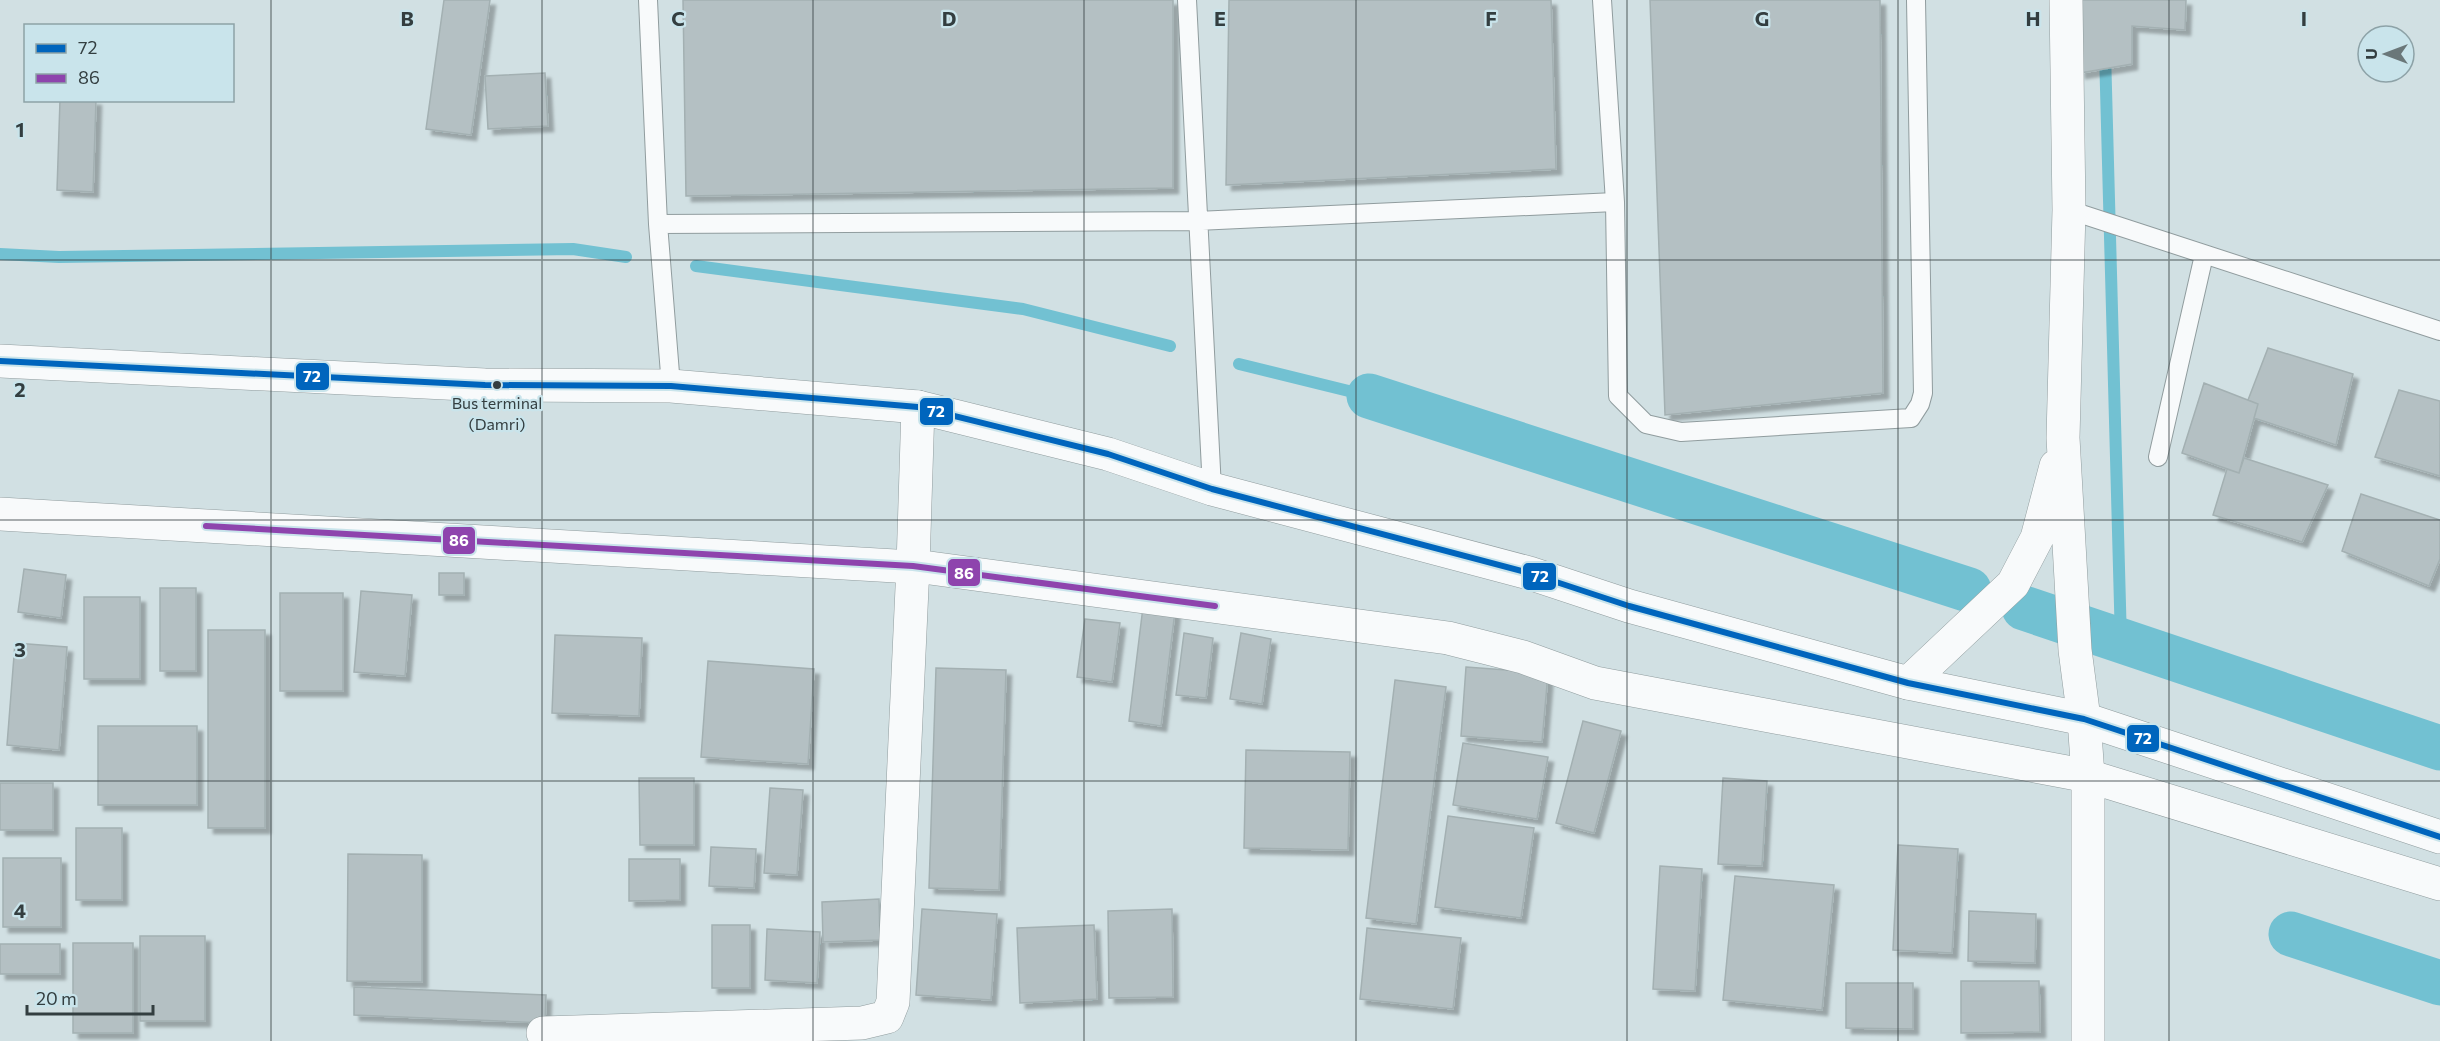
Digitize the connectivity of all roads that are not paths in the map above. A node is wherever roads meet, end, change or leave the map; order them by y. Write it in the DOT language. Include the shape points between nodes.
graph roads {
  1 [pos="648,0"];
  2 [pos="1187,0"];
  3 [pos="1602,0"];
  4 [pos="1916,0"];
  5 [pos="2066,0"];
  6 [pos="1615,202"];
  7 [pos="2069,210"];
  8 [pos="1197,221"];
  9 [pos="658,224"];
  10 [pos="2204,255"];
  11 [pos="2440,331"];
  12 [pos="0,361"];
  13 [pos="671,386"];
  14 [pos="918,407"];
  15 [pos="2063,438"];
  16 [pos="2158,457"];
  17 [pos="1212,489"];
  18 [pos="0,514"];
  19 [pos="913,566"];
  20 [pos="1908,683"];
  21 [pos="2084,718"];
  22 [pos="2088,776"];
  23 [pos="2440,837"];
  24 [pos="2440,884"];
  25 [pos="543,1033"];
  26 [pos="2088,1041"];
  1 -- 9 [label="lane"];
  2 -- 8 [label="lane"];
  3 -- 6 [label="lane"];
  4 -- 6 [label="lane" via="1923,393 1911,418 1681,432 1646,424 1618,396"];
  5 -- 7 [label="main road"];
  6 -- 8 [label="lane"];
  7 -- 10 [label="lane"];
  7 -- 15 [label="main road"];
  8 -- 9 [label="lane"];
  8 -- 17 [label="lane"];
  9 -- 13 [label="lane"];
  10 -- 11 [label="lane"];
  10 -- 16 [label="lane"];
  12 -- 13 [label="main road" via="484,386"];
  13 -- 14 [label="main road"];
  14 -- 17 [label="main road" via="1108,454"];
  14 -- 19 [label="main road"];
  15 -- 20 [label="main road" via="2037,538 2013,584"];
  15 -- 21 [label="main road" via="2075,650"];
  17 -- 20 [label="main road" via="1529,573 1629,606"];
  18 -- 19 [label="main road"];
  19 -- 22 [label="main road" via="1448,638 1523,657 1595,683"];
  19 -- 25 [label="main road" via="893,1002 887,1017 862,1023"];
  20 -- 21 [label="main road"];
  21 -- 22 [label="main road"];
  21 -- 23 [label="main road"];
  22 -- 24 [label="main road"];
  22 -- 26 [label="main road"];
}
